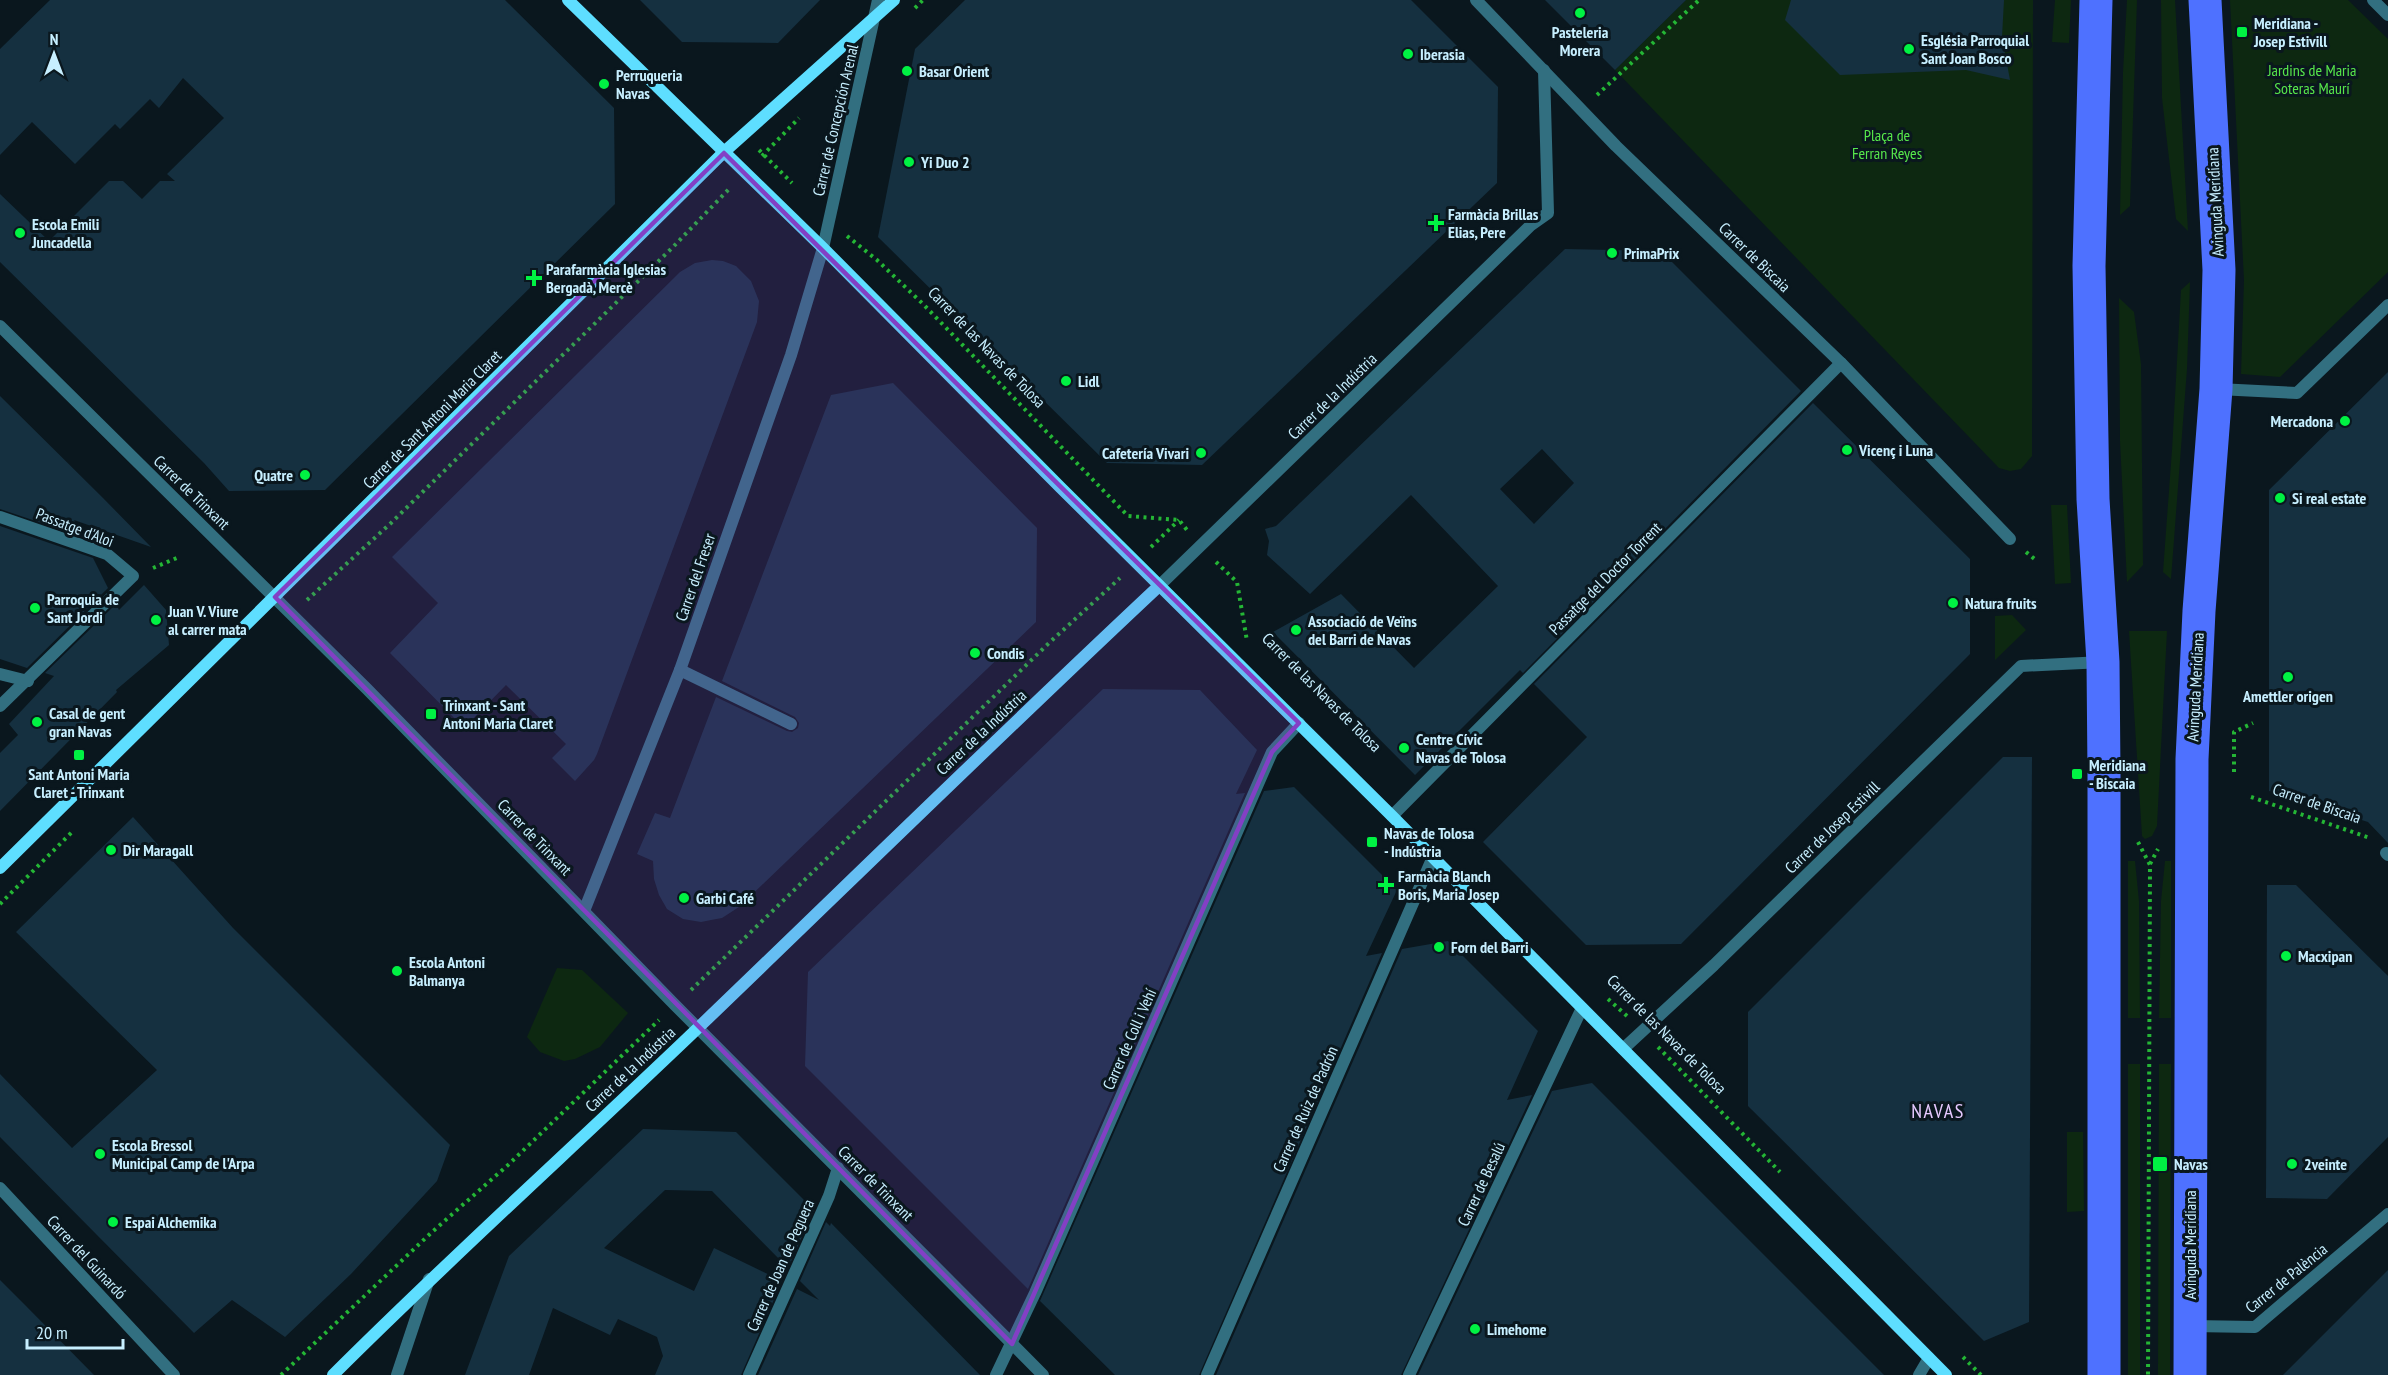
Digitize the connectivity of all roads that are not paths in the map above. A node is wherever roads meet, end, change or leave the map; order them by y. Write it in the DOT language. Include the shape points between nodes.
graph roads {
  1 [pos="568,0"];
  2 [pos="878,0"];
  3 [pos="894,0"];
  4 [pos="1476,0"];
  5 [pos="2096,0"];
  6 [pos="2205,0"];
  7 [pos="2373,0"];
  8 [pos="2388,15"];
  9 [pos="876,17"];
  10 [pos="1544,70"];
  11 [pos="724,152"];
  12 [pos="823,248"];
  13 [pos="2388,305"];
  14 [pos="0,326"];
  15 [pos="1841,363"];
  16 [pos="2216,389"];
  17 [pos="0,517"];
  18 [pos="2010,539"];
  19 [pos="1159,586"];
  20 [pos="275,597"];
  21 [pos="2090,662"];
  22 [pos="680,670"];
  23 [pos="0,674"];
  24 [pos="28,681"];
  25 [pos="0,706"];
  26 [pos="1299,723"];
  27 [pos="791,724"];
  28 [pos="1392,816"];
  29 [pos="1433,857"];
  30 [pos="0,868"];
  31 [pos="584,911"];
  32 [pos="1582,1008"];
  33 [pos="698,1028"];
  34 [pos="1623,1049"];
  35 [pos="838,1168"];
  36 [pos="0,1188"];
  37 [pos="2388,1214"];
  38 [pos="429,1279"];
  39 [pos="2191,1326"];
  40 [pos="1012,1344"];
  41 [pos="1929,1358"];
  42 [pos="174,1375"];
  43 [pos="333,1375"];
  44 [pos="397,1375"];
  45 [pos="749,1375"];
  46 [pos="996,1375"];
  47 [pos="1043,1375"];
  48 [pos="1207,1375"];
  49 [pos="1410,1375"];
  50 [pos="1919,1375"];
  51 [pos="1946,1375"];
  52 [pos="2104,1375"];
  53 [pos="2190,1375"];
  1 -- 11 [label="street"];
  2 -- 9 [label="street, Carrer de Concepción Arenal"];
  3 -- 9 [label="street, Carrer de Sant Antoni Maria Claret"];
  4 -- 10 [label="street, Carrer de Biscaia"];
  5 -- 21 [label="main road" via="2089,266"];
  6 -- 16 [label="main road, Avinguda Meridiana" via="2219,270"];
  7 -- 8 [label="street"];
  9 -- 11 [label="street, Carrer de Sant Antoni Maria Claret"];
  9 -- 12 [label="street, Carrer de Concepción Arenal"];
  10 -- 15 [label="street, Carrer de Biscaia"];
  10 -- 19 [label="street, Carrer de la Indústria" via="1548,213 1531,225"];
  11 -- 12 [label="street"];
  11 -- 20 [label="street, Carrer de Sant Antoni Maria Claret"];
  12 -- 19 [label="street"];
  12 -- 22 [label="street, Carrer del Freser" via="788,363"];
  13 -- 16 [label="street" via="2297,393"];
  14 -- 20 [label="street, Carrer de Trinxant"];
  15 -- 18 [label="street, Carrer de Biscaia"];
  15 -- 28 [label="street, Passatge del Doctor Torrent"];
  16 -- 39 [label="main road, Avinguda Meridiana" via="2192,759"];
  17 -- 24 [label="street, Passatge d'Aloi" via="107,554 133,576"];
  19 -- 26 [label="street"];
  19 -- 33 [label="street, Carrer de la Indústria"];
  20 -- 30 [label="street, Carrer de Sant Antoni Maria Claret"];
  20 -- 31 [label="street, Carrer de Trinxant"];
  21 -- 34 [label="street, Carrer de Josep Estivill" via="2021,666"];
  21 -- 52 [label="main road" via="2106,1050"];
  22 -- 27 [label="street"];
  22 -- 31 [label="street, Carrer del Freser"];
  23 -- 24 [label="street"];
  24 -- 25 [label="street"];
  26 -- 28 [label="street"];
  26 -- 40 [label="street, Carrer de Coll i Vehí" via="1272,752"];
  28 -- 29 [label="street"];
  29 -- 32 [label="street"];
  29 -- 48 [label="street, Carrer de Ruiz de Padrón"];
  31 -- 33 [label="street, Carrer de Trinxant"];
  32 -- 34 [label="street"];
  32 -- 49 [label="street, Carrer de Besalú"];
  33 -- 35 [label="street, Carrer de Trinxant"];
  33 -- 38 [label="street, Carrer de la Indústria"];
  34 -- 41 [label="street"];
  35 -- 40 [label="street, Carrer de Trinxant"];
  35 -- 45 [label="street, Carrer de Joan de Peguera"];
  36 -- 42 [label="street, Carrer del Guinardó"];
  37 -- 39 [label="street, Carrer de Palència" via="2255,1327"];
  38 -- 43 [label="street, Carrer de la Indústria"];
  38 -- 44 [label="street"];
  39 -- 53 [label="main road, Avinguda Meridiana"];
  40 -- 46 [label="street, Carrer de Coll i Vehí"];
  40 -- 47 [label="street, Carrer de Trinxant"];
  41 -- 50 [label="street"];
  41 -- 51 [label="street"];
}
